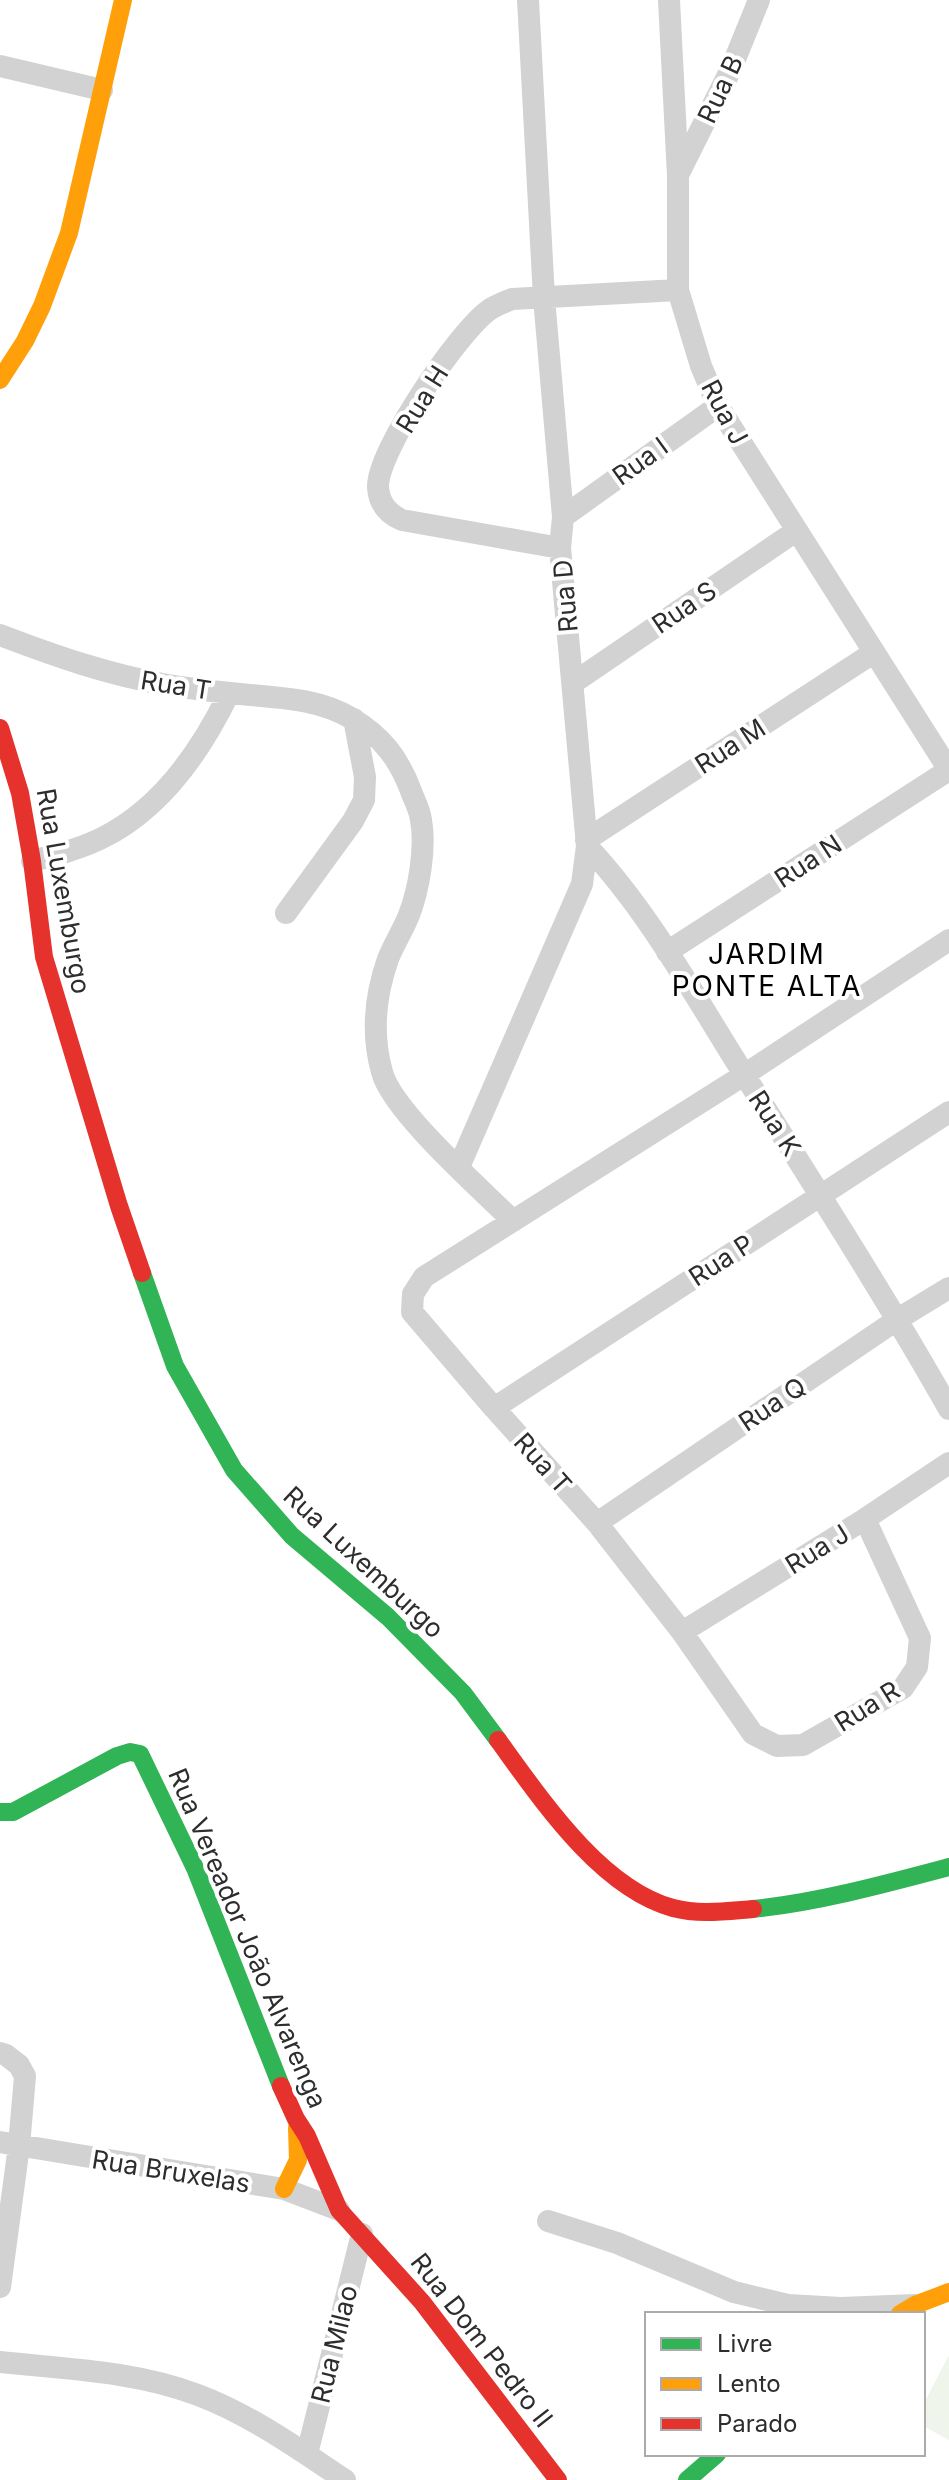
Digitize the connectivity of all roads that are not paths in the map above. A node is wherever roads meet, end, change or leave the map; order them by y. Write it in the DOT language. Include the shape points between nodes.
graph roads {
  1 [pos="123,0"];
  2 [pos="528,0"];
  3 [pos="669,0"];
  4 [pos="759,0"];
  5 [pos="0,66"];
  6 [pos="102,90"];
  7 [pos="678,176"];
  8 [pos="678,290"];
  9 [pos="544,298"];
  10 [pos="0,380"];
  11 [pos="718,406"];
  12 [pos="563,517"];
  13 [pos="796,531"];
  14 [pos="560,548"];
  15 [pos="0,635"];
  16 [pos="873,653"];
  17 [pos="573,683"];
  18 [pos="229,693"];
  19 [pos="354,719"];
  20 [pos="0,728"];
  21 [pos="949,770"];
  22 [pos="586,843"];
  23 [pos="32,861"];
  24 [pos="286,913"];
  25 [pos="949,940"];
  26 [pos="667,952"];
  27 [pos="744,1075"];
  28 [pos="949,1112"];
  29 [pos="459,1167"];
  30 [pos="821,1195"];
  31 [pos="513,1221"];
  32 [pos="949,1288"];
  33 [pos="898,1319"];
  34 [pos="494,1408"];
  35 [pos="949,1409"];
  36 [pos="949,1463"];
  37 [pos="865,1519"];
  38 [pos="597,1523"];
  39 [pos="682,1632"];
  40 [pos="753,1734"];
  41 [pos="0,1812"];
  42 [pos="949,1867"];
  43 [pos="0,2053"];
  44 [pos="296,2119"];
  45 [pos="9,2144"];
  46 [pos="284,2189"];
  47 [pos="339,2210"];
  48 [pos="548,2221"];
  49 [pos="362,2234"];
  50 [pos="0,2287"];
  51 [pos="949,2292"];
  52 [pos="907,2310"];
  53 [pos="0,2362"];
  54 [pos="307,2454"];
  55 [pos="715,2456"];
  56 [pos="345,2480"];
  57 [pos="558,2480"];
  58 [pos="687,2480"];
  1 -- 6 [label="street"];
  2 -- 9 [label="street, Rua D"];
  3 -- 7 [label="street, Rua J"];
  4 -- 7 [label="street, Rua B"];
  5 -- 6 [label="street"];
  6 -- 10 [label="street" via="69,233 42,306"];
  7 -- 8 [label="street, Rua J"];
  8 -- 9 [label="street, Rua H"];
  8 -- 11 [label="street, Rua J"];
  9 -- 12 [label="street, Rua D"];
  9 -- 14 [label="street, Rua H" via="512,299 489,310 469,329 409,414 378,484 384,507 402,520"];
  11 -- 12 [label="street, Rua I"];
  11 -- 13 [label="street, Rua J"];
  12 -- 14 [label="street, Rua D"];
  13 -- 16 [label="street, Rua J"];
  13 -- 17 [label="street, Rua S"];
  14 -- 17 [label="street, Rua D"];
  15 -- 18 [label="street, Rua T" via="126,677"];
  16 -- 21 [label="street, Rua J"];
  16 -- 22 [label="street, Rua M"];
  17 -- 22 [label="street, Rua D"];
  18 -- 19 [label="street, Rua T" via="305,700"];
  18 -- 23 [label="street" via="181,773 140,812 103,838"];
  19 -- 24 [label="street" via="364,800"];
  19 -- 29 [label="street, Rua T" via="382,741 402,768 421,820 417,890 376,1001 382,1075 404,1110"];
  20 -- 23 [label="street, Rua Luxemburgo" via="14,768"];
  21 -- 26 [label="street, Rua N"];
  22 -- 26 [label="street, Rua K"];
  22 -- 29 [label="street, Rua D" via="582,884"];
  23 -- 42 [label="street, Rua Luxemburgo" via="44,957 55,998 175,1366 234,1470 292,1536 388,1617 463,1693 597,1864 633,1891 674,1908 718,1912 779,1906"];
  25 -- 27 [label="street, Rua T"];
  26 -- 27 [label="street, Rua K"];
  27 -- 30 [label="street, Rua K"];
  27 -- 31 [label="street, Rua T"];
  28 -- 30 [label="street, Rua P"];
  29 -- 31 [label="street, Rua T"];
  30 -- 33 [label="street, Rua K"];
  30 -- 34 [label="street, Rua P"];
  31 -- 34 [label="street, Rua T" via="424,1277 413,1294 412,1312"];
  32 -- 33 [label="street, Rua Q"];
  33 -- 35 [label="street, Rua K"];
  33 -- 38 [label="street, Rua Q"];
  34 -- 38 [label="street, Rua T"];
  36 -- 37 [label="street, Rua J"];
  37 -- 39 [label="street, Rua J"];
  37 -- 40 [label="street, Rua R" via="920,1638 917,1667 903,1688 803,1745 777,1746"];
  38 -- 39 [label="street, Rua T"];
  39 -- 40 [label="street, Rua T"];
  41 -- 44 [label="street, Rua Vereador João Alvarenga" via="13,1812 117,1756 140,1754 195,1868"];
  43 -- 45 [label="street" via="19,2065 25,2076"];
  44 -- 46 [label="street" via="300,2159"];
  44 -- 47 [label="street, Rua Vereador João Alvarenga"];
  45 -- 46 [label="street, Rua Bruxelas"];
  45 -- 50 [label="street"];
  46 -- 47 [label="street, Rua Bruxelas"];
  47 -- 49 [label="street, Rua Vereador João Alvarenga"];
  48 -- 52 [label="street" via="617,2243 734,2292 788,2305"];
  49 -- 54 [label="street, Rua Milao"];
  49 -- 57 [label="street, Rua Dom Pedro II" via="422,2302"];
  51 -- 52 [label="street"];
  53 -- 54 [label="street" via="129,2375 198,2395 255,2421"];
  54 -- 56 [label="street"];
  55 -- 58 [label="street"];
}
